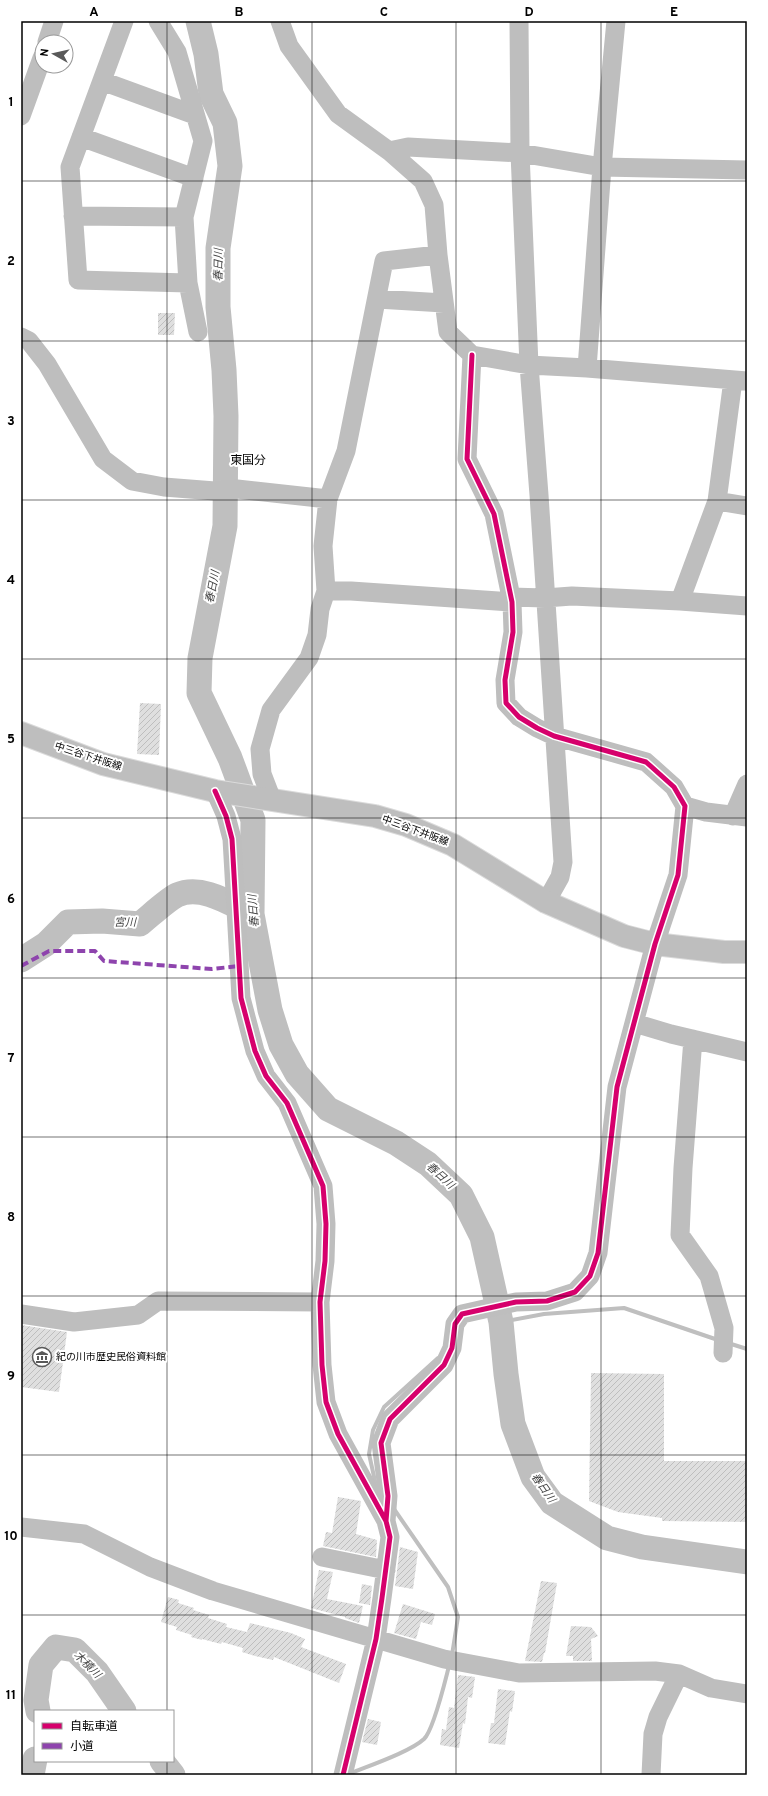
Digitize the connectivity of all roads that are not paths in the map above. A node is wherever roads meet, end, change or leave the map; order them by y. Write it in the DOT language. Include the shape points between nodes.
graph roads {
  1 [pos="54,21"];
  2 [pos="124,21"];
  3 [pos="158,21"];
  4 [pos="280,21"];
  5 [pos="518,21"];
  6 [pos="616,21"];
  7 [pos="50,34"];
  8 [pos="28,75"];
  9 [pos="102,81"];
  10 [pos="195,115"];
  11 [pos="21,116"];
  12 [pos="81,137"];
  13 [pos="389,151"];
  14 [pos="520,153"];
  15 [pos="602,167"];
  16 [pos="747,170"];
  17 [pos="194,178"];
  18 [pos="73,216"];
  19 [pos="184,217"];
  20 [pos="438,255"];
  21 [pos="188,283"];
  22 [pos="376,299"];
  23 [pos="444,303"];
  24 [pos="198,332"];
  25 [pos="21,337"];
  26 [pos="472,355"];
  27 [pos="529,365"];
  28 [pos="587,368"];
  29 [pos="740,381"];
  30 [pos="328,499"];
  31 [pos="716,501"];
  32 [pos="747,506"];
  33 [pos="326,591"];
  34 [pos="545,598"];
  35 [pos="512,599"];
  36 [pos="680,601"];
  37 [pos="747,606"];
  38 [pos="21,733"];
  39 [pos="554,736"];
  40 [pos="747,784"];
  41 [pos="220,792"];
  42 [pos="270,799"];
  43 [pos="685,806"];
  44 [pos="740,816"];
  45 [pos="546,902"];
  46 [pos="655,944"];
  47 [pos="747,952"];
  48 [pos="634,1023"];
  49 [pos="693,1039"];
  50 [pos="747,1052"];
  51 [pos="320,1302"];
  52 [pos="21,1314"];
  53 [pos="723,1353"];
  54 [pos="386,1521"];
  55 [pos="21,1529"];
  56 [pos="322,1557"];
  57 [pos="386,1570"];
  58 [pos="376,1639"];
  59 [pos="679,1674"];
  60 [pos="747,1694"];
  61 [pos="343,1775"];
  62 [pos="651,1775"];
  1 -- 7 [label="street"];
  2 -- 9 [label="street"];
  3 -- 10 [label="street" via="177,52"];
  4 -- 13 [label="street" via="289,46 338,114"];
  5 -- 14 [label="street"];
  6 -- 15 [label="street"];
  8 -- 11 [label="street"];
  9 -- 10 [label="street"];
  9 -- 12 [label="street"];
  10 -- 17 [label="street" via="203,141"];
  12 -- 17 [label="street"];
  12 -- 18 [label="street" via="70,167"];
  13 -- 14 [label="street" via="408,147"];
  13 -- 20 [label="street" via="423,181 434,205"];
  14 -- 15 [label="street"];
  14 -- 27 [label="street"];
  15 -- 16 [label="street"];
  15 -- 28 [label="street"];
  17 -- 19 [label="street"];
  18 -- 19 [label="street"];
  18 -- 21 [label="street" via="78,280"];
  19 -- 21 [label="street"];
  20 -- 22 [label="street" via="384,261"];
  20 -- 23 [label="street"];
  21 -- 24 [label="street"];
  22 -- 23 [label="street"];
  22 -- 30 [label="street" via="346,451"];
  23 -- 26 [label="street" via="448,332"];
  25 -- 30 [label="street" via="29,341 47,364 104,459 132,481 164,488 215,491 237,489"];
  26 -- 27 [label="street"];
  26 -- 35 [label="street" via="467,459 494,514"];
  27 -- 28 [label="street"];
  27 -- 34 [label="street"];
  28 -- 29 [label="street"];
  29 -- 31 [label="street"];
  30 -- 33 [label="street" via="323,546"];
  31 -- 32 [label="street"];
  31 -- 36 [label="street"];
  33 -- 35 [label="street"];
  33 -- 42 [label="street" via="320,609 317,635 309,658 271,710 260,749 262,774"];
  34 -- 35 [label="street"];
  34 -- 36 [label="street" via="572,596"];
  34 -- 39 [label="street"];
  35 -- 39 [label="street" via="513,632 505,680 506,703 519,718"];
  36 -- 37 [label="street"];
  38 -- 41 [label="main road, 中三谷下井阪線" via="103,764"];
  39 -- 43 [label="street" via="646,762 674,787"];
  39 -- 45 [label="street" via="563,862 560,876"];
  40 -- 44 [label="street"];
  41 -- 42 [label="main road, 中三谷下井阪線"];
  41 -- 51 [label="street" via="232,839 241,998 266,1076 287,1103 322,1186 326,1224"];
  42 -- 45 [label="main road, 中三谷下井阪線" via="375,816 406,825 453,845"];
  43 -- 44 [label="street" via="706,812"];
  43 -- 46 [label="street" via="678,875"];
  45 -- 46 [label="main road, 中三谷下井阪線" via="612,931"];
  46 -- 47 [label="main road, 中三谷下井阪線"];
  46 -- 48 [label="street"];
  48 -- 49 [label="street"];
  48 -- 54 [label="street" via="617,1086 598,1253 590,1276 575,1292 547,1302 516,1302 462,1314 455,1324 452,1348 444,1365 390,1419 381,1443 388,1496"];
  49 -- 50 [label="street"];
  49 -- 53 [label="street" via="682,1168 680,1235 709,1276 724,1328"];
  51 -- 52 [label="street" via="158,1300 138,1315 74,1322"];
  51 -- 54 [label="street" via="326,1402 338,1434"];
  54 -- 57 [label="street" via="390,1536"];
  55 -- 58 [label="street" via="84,1534 150,1566 213,1591"];
  56 -- 57 [label="street"];
  57 -- 58 [label="street"];
  58 -- 59 [label="street" via="450,1660 519,1673 655,1670"];
  58 -- 61 [label="street"];
  59 -- 60 [label="street" via="711,1688"];
  59 -- 62 [label="street" via="658,1717 653,1734"];
}
